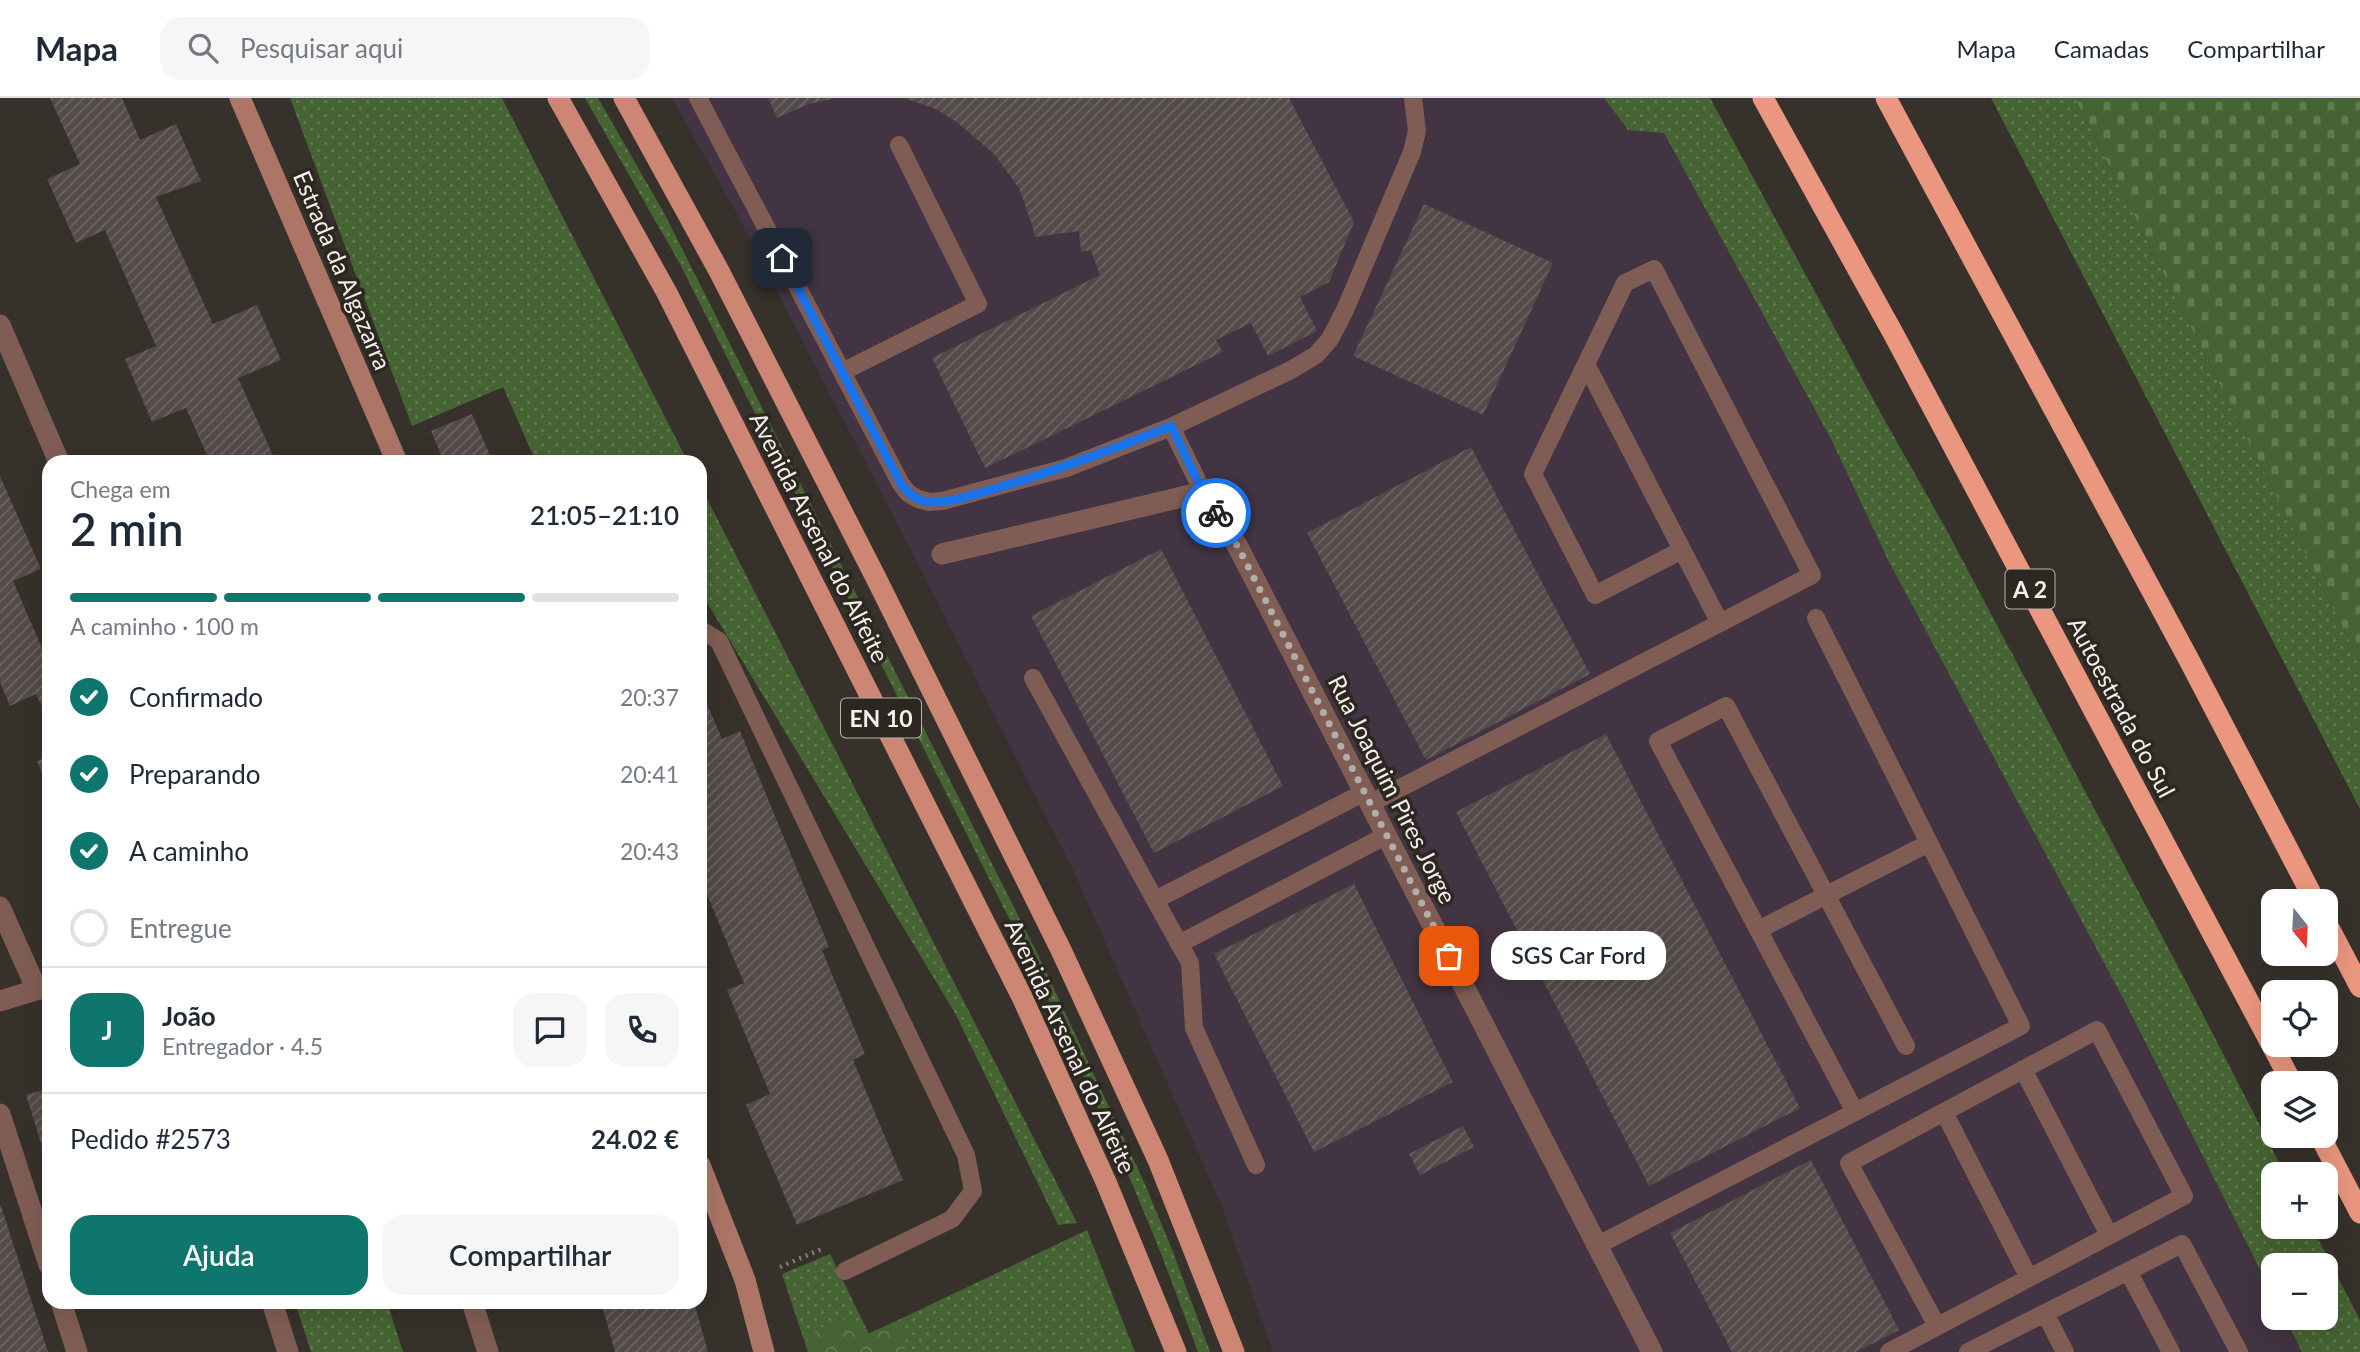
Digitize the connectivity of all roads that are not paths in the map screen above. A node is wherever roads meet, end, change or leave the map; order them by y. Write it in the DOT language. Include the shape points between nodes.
graph roads {
  1 [pos="240,98"];
  2 [pos="558,98"];
  3 [pos="624,98"];
  4 [pos="698,98"];
  5 [pos="1413,98"];
  6 [pos="1763,98"];
  7 [pos="1886,98"];
  8 [pos="899,145"];
  9 [pos="0,325"];
  10 [pos="1586,364"];
  11 [pos="842,372"];
  12 [pos="1171,426"];
  13 [pos="56,455"];
  14 [pos="394,455"];
  15 [pos="1203,492"];
  16 [pos="1682,550"];
  17 [pos="942,554"];
  18 [pos="1816,618"];
  19 [pos="1720,622"];
  20 [pos="707,633"];
  21 [pos="1033,678"];
  22 [pos="1368,798"];
  23 [pos="1387,835"];
  24 [pos="1929,843"];
  25 [pos="2309,889"];
  26 [pos="1827,896"];
  27 [pos="1155,900"];
  28 [pos="0,907"];
  29 [pos="1758,930"];
  30 [pos="1179,944"];
  31 [pos="2338,945"];
  32 [pos="42,986"];
  33 [pos="2360,987"];
  34 [pos="42,988"];
  35 [pos="0,1001"];
  36 [pos="1906,1046"];
  37 [pos="2023,1069"];
  38 [pos="2286,1071"];
  39 [pos="1855,1112"];
  40 [pos="1944,1112"];
  41 [pos="0,1114"];
  42 [pos="2325,1148"];
  43 [pos="1256,1165"];
  44 [pos="707,1183"];
  45 [pos="2360,1213"];
  46 [pos="2109,1235"];
  47 [pos="42,1243"];
  48 [pos="1598,1245"];
  49 [pos="845,1271"];
  50 [pos="2128,1271"];
  51 [pos="2029,1278"];
  52 [pos="63,1309"];
  53 [pos="274,1309"];
  54 [pos="474,1309"];
  55 [pos="2045,1313"];
  56 [pos="1937,1326"];
  57 [pos="77,1352"];
  58 [pos="288,1352"];
  59 [pos="488,1352"];
  60 [pos="764,1352"];
  61 [pos="1176,1352"];
  62 [pos="1234,1352"];
  63 [pos="1652,1352"];
  64 [pos="1889,1352"];
  65 [pos="1968,1352"];
  66 [pos="2065,1352"];
  67 [pos="2171,1352"];
  68 [pos="2239,1352"];
  1 -- 14 [label="main road, Estrada da Algazarra"];
  2 -- 61 [label="main road, Avenida Arsenal do Alfeite / EN 10" via="667,293 1016,985 1106,1182"];
  3 -- 62 [label="main road, Avenida Arsenal do Alfeite / EN 10" via="731,295 1061,950 1158,1160"];
  4 -- 11 [label="lane"];
  5 -- 12 [label="lane" via="1417,131 1412,152 1330,339 1316,355 1291,370"];
  6 -- 38 [label="highway, Autoestrada do Sul / A 2"];
  7 -- 25 [label="highway"];
  8 -- 11 [label="lane" via="978,304"];
  9 -- 13 [label="street"];
  10 -- 16 [label="lane"];
  10 -- 16 [label="lane" via="1533,474 1595,595"];
  10 -- 19 [label="lane" via="1625,284 1654,269 1812,575"];
  11 -- 12 [label="lane" via="901,484 908,493 929,502 1066,468"];
  12 -- 15 [label="lane"];
  15 -- 17 [label="street"];
  15 -- 22 [label="street, Rua Joaquim Pires Jorge" via="1238,547"];
  16 -- 19 [label="lane"];
  18 -- 24 [label="lane"];
  19 -- 22 [label="lane"];
  20 -- 49 [label="lane" via="719,641 966,1155 972,1191 952,1219"];
  21 -- 27 [label="lane"];
  22 -- 23 [label="street, Rua Joaquim Pires Jorge"];
  22 -- 27 [label="lane"];
  23 -- 30 [label="lane"];
  23 -- 48 [label="street, Rua Joaquim Pires Jorge"];
  24 -- 26 [label="lane"];
  24 -- 39 [label="lane" via="2021,1026"];
  26 -- 29 [label="lane"];
  26 -- 29 [label="lane" via="1726,706 1658,741"];
  26 -- 36 [label="lane"];
  27 -- 30 [label="lane"];
  28 -- 32 [label="street"];
  29 -- 39 [label="lane"];
  30 -- 43 [label="lane" via="1190,963 1194,1028"];
  31 -- 33 [label="highway"];
  34 -- 35 [label="street"];
  37 -- 40 [label="lane"];
  37 -- 46 [label="lane"];
  37 -- 46 [label="lane" via="2097,1030 2184,1196"];
  39 -- 48 [label="lane"];
  40 -- 51 [label="lane"];
  40 -- 56 [label="lane" via="1849,1163"];
  41 -- 47 [label="street"];
  42 -- 45 [label="highway"];
  44 -- 60 [label="main road" via="745,1280"];
  46 -- 51 [label="lane"];
  48 -- 63 [label="street, Rua Joaquim Pires Jorge"];
  50 -- 55 [label="lane"];
  50 -- 67 [label="lane"];
  50 -- 68 [label="lane" via="2182,1244"];
  51 -- 56 [label="lane"];
  52 -- 57 [label="street"];
  53 -- 58 [label="street"];
  54 -- 59 [label="street"];
  55 -- 65 [label="lane"];
  55 -- 66 [label="lane"];
  56 -- 64 [label="lane"];
}
